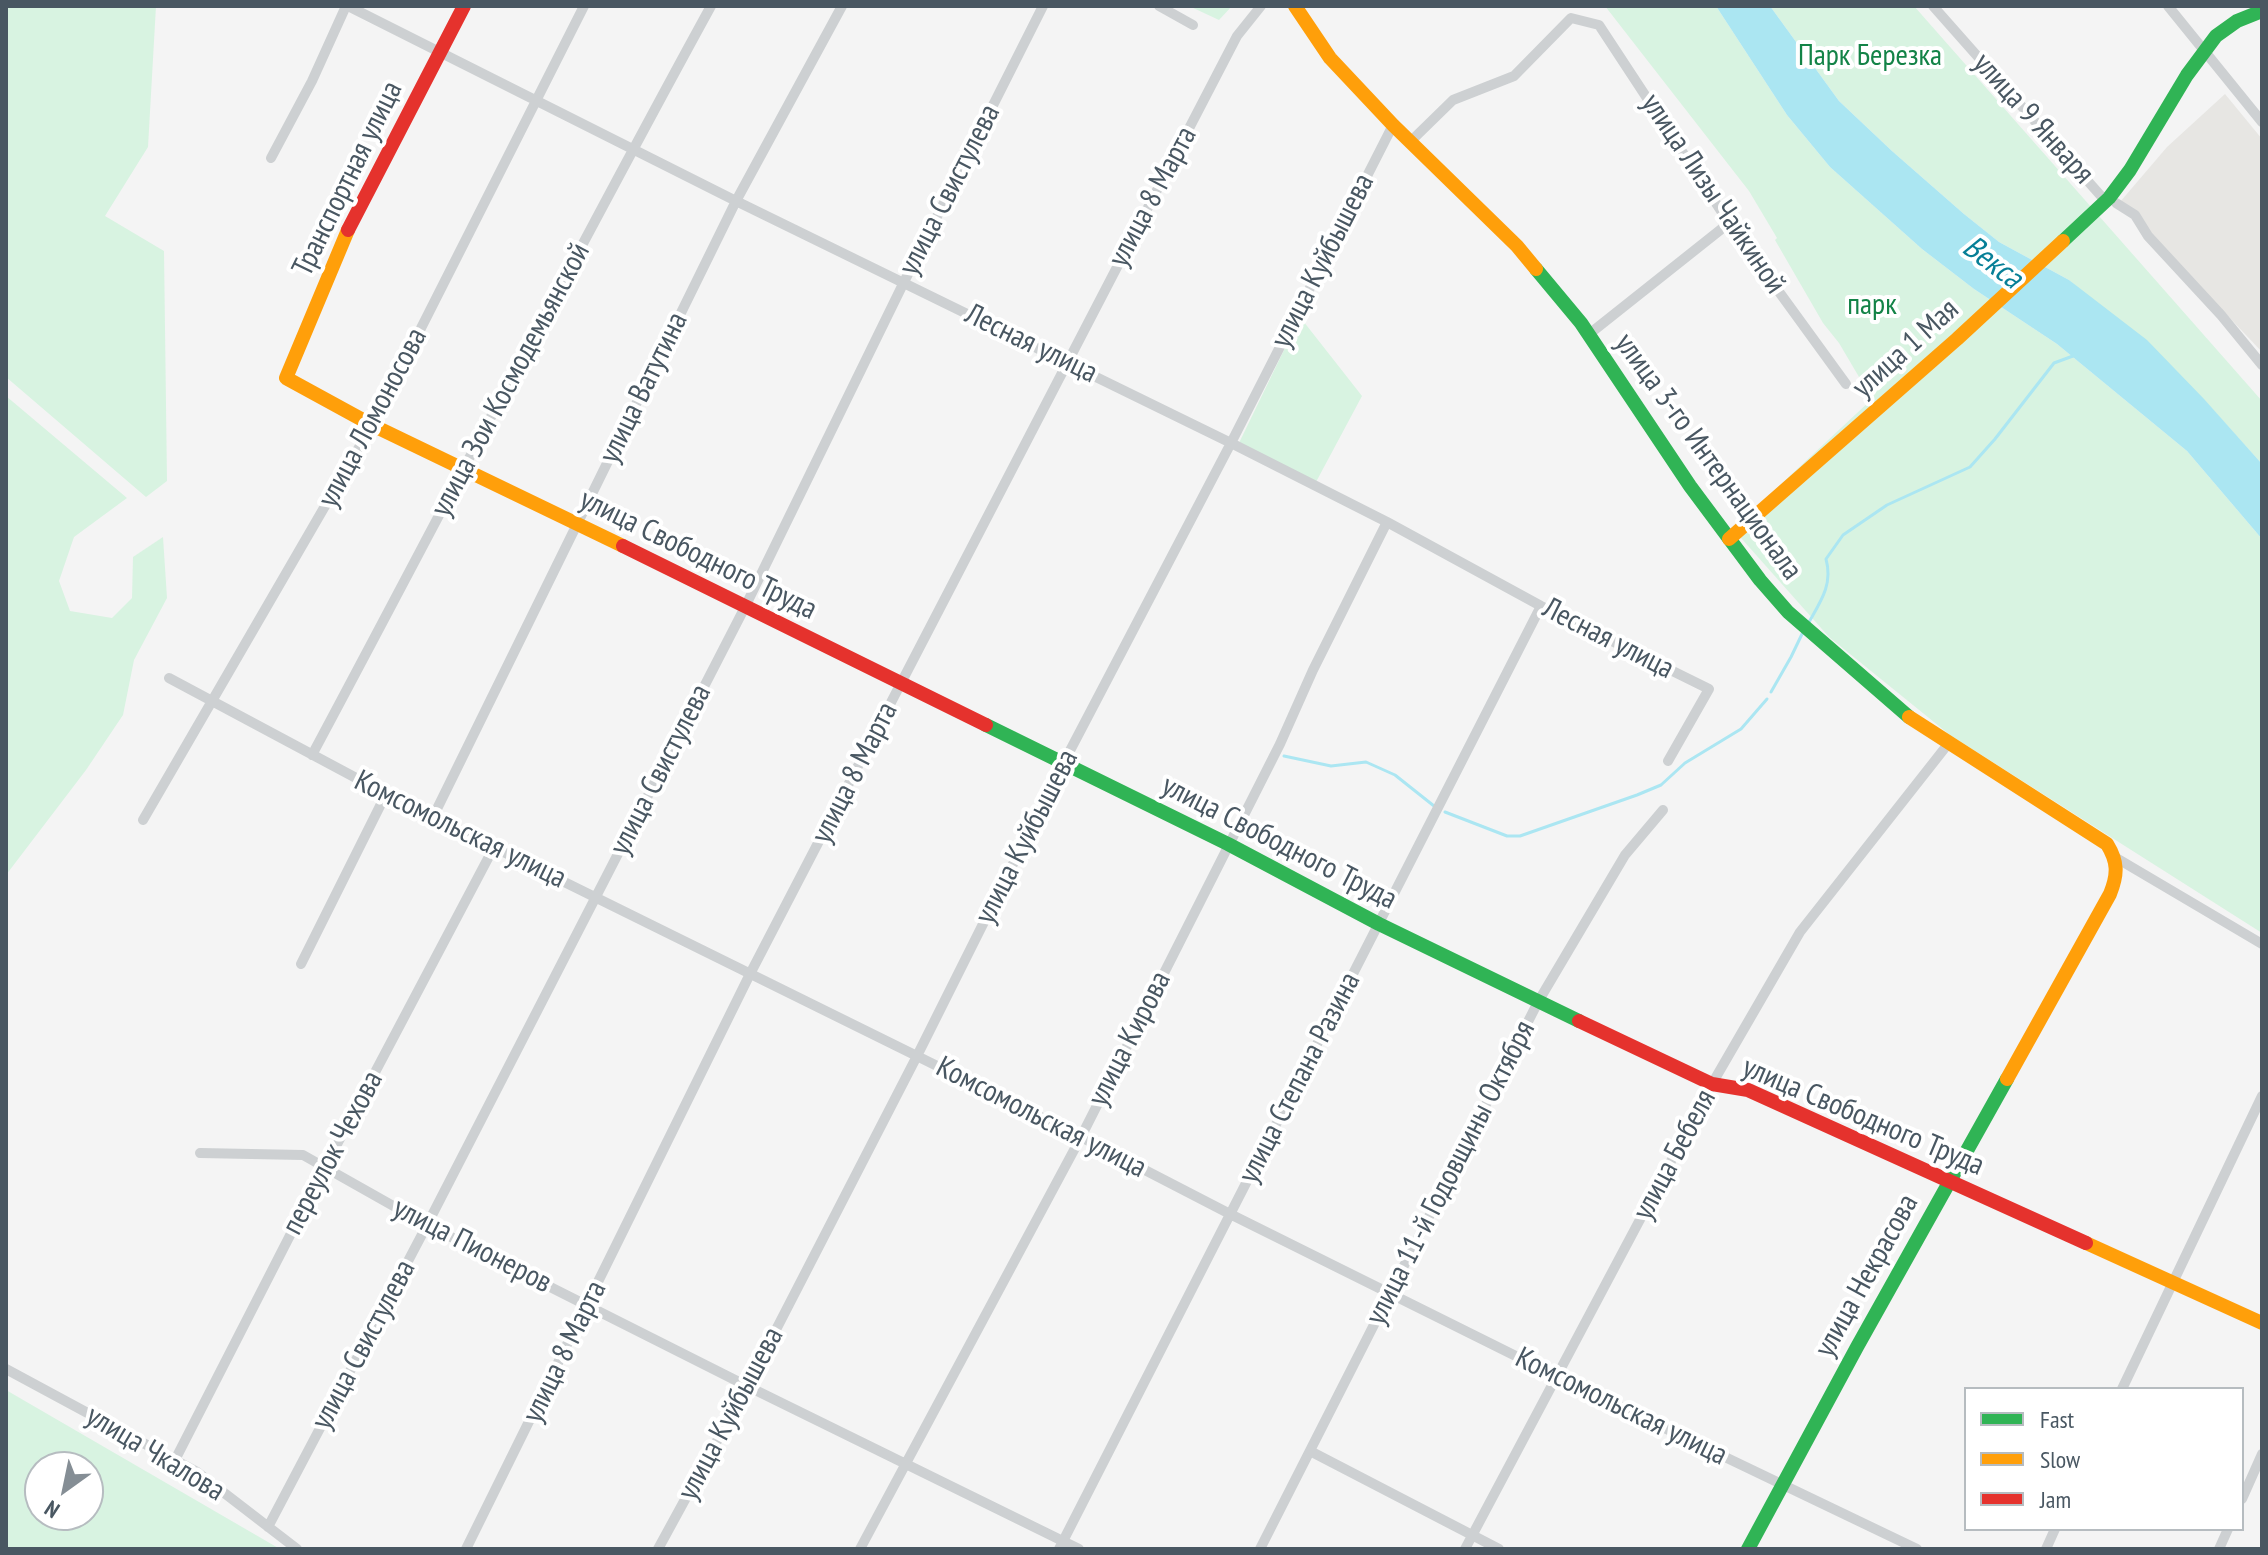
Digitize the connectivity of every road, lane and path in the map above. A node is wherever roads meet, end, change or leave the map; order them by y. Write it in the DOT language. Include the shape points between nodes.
graph roads {
  1 [pos="347,6"];
  2 [pos="464,6"];
  3 [pos="584,6"];
  4 [pos="711,6"];
  5 [pos="842,6"];
  6 [pos="1043,6"];
  7 [pos="1159,6"];
  8 [pos="1261,6"];
  9 [pos="1295,6"];
  10 [pos="1933,6"];
  11 [pos="2168,6"];
  12 [pos="2262,11"];
  13 [pos="1193,25"];
  14 [pos="2204,51"];
  15 [pos="440,53"];
  16 [pos="536,102"];
  17 [pos="2262,122"];
  18 [pos="1393,125"];
  19 [pos="1411,141"];
  20 [pos="633,148"];
  21 [pos="271,158"];
  22 [pos="2101,196"];
  23 [pos="736,201"];
  24 [pos="2116,203"];
  25 [pos="1729,223"];
  26 [pos="904,282"];
  27 [pos="1588,335"];
  28 [pos="1066,362"];
  29 [pos="2262,365"];
  30 [pos="286,378"];
  31 [pos="1846,384"];
  32 [pos="372,425"];
  33 [pos="1231,443"];
  34 [pos="465,470"];
  35 [pos="1387,522"];
  36 [pos="578,524"];
  37 [pos="1729,539"];
  38 [pos="1541,606"];
  39 [pos="745,607"];
  40 [pos="169,678"];
  41 [pos="901,684"];
  42 [pos="213,702"];
  43 [pos="1948,744"];
  44 [pos="312,755"];
  45 [pos="1668,761"];
  46 [pos="1063,764"];
  47 [pos="386,794"];
  48 [pos="1663,810"];
  49 [pos="433,817"];
  50 [pos="143,820"];
  51 [pos="1228,844"];
  52 [pos="494,847"];
  53 [pos="2118,859"];
  54 [pos="596,897"];
  55 [pos="1379,924"];
  56 [pos="2262,944"];
  57 [pos="301,964"];
  58 [pos="750,974"];
  59 [pos="1538,1002"];
  60 [pos="917,1056"];
  61 [pos="1712,1084"];
  62 [pos="2262,1096"];
  63 [pos="1081,1137"];
  64 [pos="200,1153"];
  65 [pos="325,1167"];
  66 [pos="1949,1180"];
  67 [pos="1230,1214"];
  68 [pos="427,1225"];
  69 [pos="2173,1281"];
  70 [pos="1391,1293"];
  71 [pos="588,1306"];
  72 [pos="2262,1323"];
  73 [pos="6,1369"];
  74 [pos="1558,1377"];
  75 [pos="747,1386"];
  76 [pos="2123,1387"];
  77 [pos="1310,1451"];
  78 [pos="2262,1454"];
  79 [pos="175,1460"];
  80 [pos="906,1464"];
  81 [pos="1783,1486"];
  82 [pos="2244,1494"];
  83 [pos="268,1527"];
  84 [pos="1473,1535"];
  85 [pos="1061,1545"];
  86 [pos="297,1549"];
  87 [pos="466,1549"];
  88 [pos="658,1549"];
  89 [pos="860,1549"];
  90 [pos="1079,1549"];
  91 [pos="1260,1549"];
  92 [pos="1465,1549"];
  93 [pos="1499,1549"];
  94 [pos="1748,1549"];
  95 [pos="1917,1549"];
  1 -- 15 [label="street, Лесная улица"];
  1 -- 21 [label="street"];
  2 -- 15 [label="street, Транспортная улица"];
  3 -- 16 [label="street, улица Ломоносова"];
  4 -- 20 [label="street, улица Зои Космодемьянской"];
  5 -- 23 [label="street, улица Ватутина"];
  6 -- 26 [label="street, улица Свистулева"];
  7 -- 13 [label="street"];
  8 -- 28 [label="street, улица 8 Марта" via="1237,36"];
  9 -- 18 [label="street, улица 3-го Интернационала" via="1330,58"];
  10 -- 22 [label="street, улица 9 Января"];
  11 -- 14 [label="street"];
  12 -- 14 [label="street, улица 1 Мая" via="2237,21"];
  14 -- 17 [label="street"];
  14 -- 37 [label="street, улица 1 Мая" via="2109,198"];
  15 -- 16 [label="street, Лесная улица"];
  15 -- 30 [label="street, Транспортная улица" via="351,222"];
  16 -- 20 [label="street, Лесная улица"];
  16 -- 32 [label="street, улица Ломоносова"];
  18 -- 19 [label="street, улица 3-го Интернационала"];
  18 -- 33 [label="street, улица Куйбышева"];
  19 -- 25 [label="street, улица Лизы Чайкиной" via="1453,100 1514,76 1571,18 1599,25"];
  19 -- 27 [label="street, улица 3-го Интернационала" via="1517,246"];
  20 -- 23 [label="street, Лесная улица"];
  20 -- 34 [label="street, улица Зои Космодемьянской"];
  23 -- 26 [label="street, Лесная улица"];
  23 -- 36 [label="street, улица Ватутина"];
  24 -- 29 [label="street, улица 9 Января" via="2135,215"];
  25 -- 27 [label="street"];
  25 -- 31 [label="street, улица Лизы Чайкиной"];
  26 -- 28 [label="street, Лесная улица"];
  26 -- 39 [label="street, улица Свистулева"];
  27 -- 37 [label="street, улица 3-го Интернационала"];
  28 -- 33 [label="street, Лесная улица"];
  28 -- 41 [label="street, улица 8 Марта"];
  30 -- 32 [label="street, улица Свободного Труда"];
  32 -- 34 [label="street, улица Свободного Труда"];
  32 -- 42 [label="street, улица Ломоносова"];
  33 -- 35 [label="street, Лесная улица"];
  33 -- 46 [label="street, улица Куйбышева"];
  34 -- 36 [label="street, улица Свободного Труда"];
  34 -- 44 [label="street, улица Зои Космодемьянской"];
  35 -- 38 [label="street, Лесная улица"];
  35 -- 51 [label="street, улица Кирова"];
  36 -- 39 [label="street, улица Свободного Труда"];
  36 -- 49 [label="street, улица Ватутина"];
  37 -- 43 [label="street, улица 3-го Интернационала" via="1788,612 1915,722"];
  38 -- 45 [label="street, Лесная улица" via="1709,689"];
  38 -- 55 [label="street, улица Степана Разина"];
  39 -- 41 [label="street, улица Свободного Труда"];
  39 -- 54 [label="street, улица Свистулева"];
  40 -- 42 [label="street, Комсомольская улица"];
  41 -- 46 [label="street, улица Свободного Труда"];
  41 -- 58 [label="street, улица 8 Марта"];
  42 -- 44 [label="street, Комсомольская улица"];
  42 -- 50 [label="street, улица Ломоносова"];
  43 -- 53 [label="street, улица 3-го Интернационала" via="2107,844"];
  43 -- 61 [label="street, улица Бебеля" via="1800,932"];
  44 -- 47 [label="street, Комсомольская улица"];
  46 -- 51 [label="street, улица Свободного Труда"];
  46 -- 60 [label="street, улица Куйбышева"];
  47 -- 49 [label="street, Комсомольская улица"];
  47 -- 57 [label="street"];
  48 -- 59 [label="street, улица 11-й Годовщины Октября" via="1625,855"];
  49 -- 52 [label="street, Комсомольская улица"];
  51 -- 55 [label="street, улица Свободного Труда"];
  51 -- 63 [label="street, улица Кирова"];
  52 -- 54 [label="street, Комсомольская улица"];
  52 -- 65 [label="street, переулок Чехова"];
  53 -- 56 [label="street, улица 3-го Интернационала"];
  53 -- 66 [label="street, улица Некрасова" via="2110,894"];
  54 -- 58 [label="street, Комсомольская улица"];
  54 -- 68 [label="street, улица Свистулева"];
  55 -- 59 [label="street, улица Свободного Труда"];
  55 -- 67 [label="street, улица Степана Разина"];
  58 -- 60 [label="street, Комсомольская улица"];
  58 -- 71 [label="street, улица 8 Марта"];
  59 -- 61 [label="street, улица Свободного Труда"];
  59 -- 70 [label="street, улица 11-й Годовщины Октября"];
  60 -- 63 [label="street, Комсомольская улица"];
  60 -- 75 [label="street, улица Куйбышева"];
  61 -- 66 [label="street, улица Свободного Труда" via="1748,1090"];
  61 -- 74 [label="street, улица Бебеля"];
  62 -- 69 [label="street"];
  63 -- 67 [label="street, Комсомольская улица"];
  63 -- 80 [label="street, улица Кирова"];
  64 -- 65 [label="street, улица Пионеров" via="303,1155"];
  65 -- 68 [label="street, улица Пионеров"];
  65 -- 79 [label="street, переулок Чехова"];
  66 -- 69 [label="street, улица Свободного Труда"];
  66 -- 81 [label="street, улица Некрасова"];
  67 -- 70 [label="street, Комсомольская улица"];
  67 -- 85 [label="street, улица Степана Разина"];
  68 -- 71 [label="street, улица Пионеров"];
  68 -- 83 [label="street, улица Свистулева"];
  69 -- 72 [label="street, улица Свободного Труда"];
  69 -- 76 [label="street"];
  70 -- 74 [label="street, Комсомольская улица"];
  70 -- 77 [label="street, улица 11-й Годовщины Октября"];
  71 -- 75 [label="street, улица Пионеров"];
  71 -- 87 [label="street, улица 8 Марта"];
  73 -- 79 [label="street, улица Чкалова"];
  74 -- 81 [label="street, Комсомольская улица"];
  74 -- 84 [label="street, улица Бебеля"];
  75 -- 80 [label="street, улица Пионеров"];
  75 -- 88 [label="street, улица Куйбышева"];
  77 -- 84 [label="street"];
  77 -- 91 [label="street, улица 11-й Годовщины Октября"];
  78 -- 82 [label="street"];
  79 -- 83 [label="street, улица Чкалова"];
  80 -- 85 [label="street, улица Пионеров"];
  80 -- 89 [label="street, улица Кирова"];
  81 -- 94 [label="street, улица Некрасова"];
  81 -- 95 [label="street, Комсомольская улица"];
  83 -- 86 [label="street, улица Чкалова"];
  84 -- 92 [label="street, улица Бебеля"];
  84 -- 93 [label="street"];
  85 -- 90 [label="street, улица Пионеров"];
}
